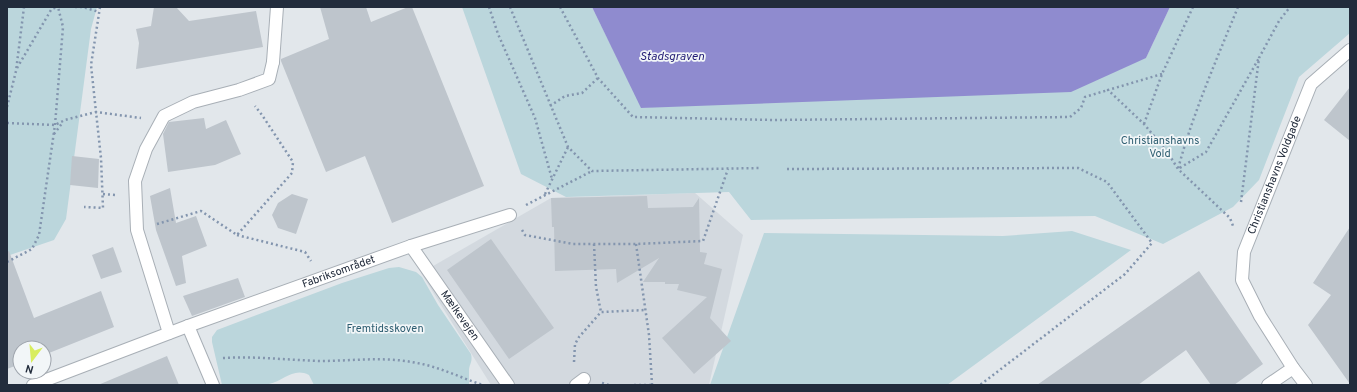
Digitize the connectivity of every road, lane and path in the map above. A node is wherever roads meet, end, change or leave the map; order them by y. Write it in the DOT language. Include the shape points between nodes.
graph roads {
  1 [pos="24,7"];
  2 [pos="57,7"];
  3 [pos="76,7"];
  4 [pos="100,7"];
  5 [pos="277,7"];
  6 [pos="489,7"];
  7 [pos="510,7"];
  8 [pos="560,7"];
  9 [pos="1193,7"];
  10 [pos="1238,7"];
  11 [pos="1290,7"];
  12 [pos="99,12"];
  13 [pos="1350,50"];
  14 [pos="1259,58"];
  15 [pos="16,71"];
  16 [pos="1162,74"];
  17 [pos="598,78"];
  18 [pos="240,90"];
  19 [pos="1108,90"];
  20 [pos="550,106"];
  21 [pos="7,107"];
  22 [pos="96,112"];
  23 [pos="142,118"];
  24 [pos="65,120"];
  25 [pos="7,123"];
  26 [pos="1144,124"];
  27 [pos="55,125"];
  28 [pos="53,134"];
  29 [pos="568,147"];
  30 [pos="761,168"];
  31 [pos="728,169"];
  32 [pos="787,169"];
  33 [pos="1178,169"];
  34 [pos="592,171"];
  35 [pos="552,179"];
  36 [pos="1240,205"];
  37 [pos="84,207"];
  38 [pos="510,214"];
  39 [pos="1230,218"];
  40 [pos="137,230"];
  41 [pos="238,235"];
  42 [pos="594,244"];
  43 [pos="636,244"];
  44 [pos="411,246"];
  45 [pos="7,262"];
  46 [pos="323,278"];
  47 [pos="646,310"];
  48 [pos="601,312"];
  49 [pos="188,326"];
  50 [pos="169,333"];
  51 [pos="202,360"];
  52 [pos="1293,368"];
  53 [pos="580,382"];
  54 [pos="33,385"];
  55 [pos="213,385"];
  56 [pos="483,385"];
  57 [pos="508,385"];
  58 [pos="634,385"];
  59 [pos="652,385"];
  60 [pos="980,385"];
  61 [pos="1268,385"];
  62 [pos="1306,385"];
  1 -- 15 [label="path"];
  2 -- 15 [label="path" via="51,10"];
  2 -- 27 [label="path" via="62,27"];
  3 -- 12 [label="path"];
  4 -- 12 [label="path"];
  5 -- 18 [label="street" via="273,62 268,79"];
  6 -- 35 [label="path" via="498,34 535,118"];
  7 -- 20 [label="path"];
  8 -- 17 [label="path"];
  9 -- 16 [label="path"];
  10 -- 33 [label="path" via="1195,113"];
  11 -- 14 [label="path" via="1278,21"];
  12 -- 22 [label="path" via="91,65"];
  13 -- 52 [label="street, Christianshavns Voldgade" via="1311,84 1244,252 1242,280 1260,316"];
  14 -- 33 [label="path" via="1206,152"];
  14 -- 36 [label="path"];
  15 -- 21 [label="path"];
  16 -- 19 [label="path"];
  16 -- 26 [label="path"];
  17 -- 19 [label="path" via="633,117 657,118 782,120 1070,117 1081,108 1085,96"];
  17 -- 20 [label="path" via="582,93 565,96"];
  18 -- 40 [label="street" via="193,102 164,116 146,148 135,180"];
  18 -- 41 [label="path" via="262,115 293,162 292,173"];
  19 -- 26 [label="path"];
  20 -- 29 [label="path"];
  22 -- 23 [label="path"];
  22 -- 24 [label="path"];
  22 -- 37 [label="path" via="103,208"];
  24 -- 27 [label="path"];
  24 -- 28 [label="path"];
  25 -- 27 [label="path"];
  26 -- 33 [label="path"];
  27 -- 28 [label="path"];
  28 -- 45 [label="path" via="38,235 32,249"];
  29 -- 34 [label="path"];
  29 -- 35 [label="path"];
  30 -- 31 [label="path"];
  31 -- 34 [label="path"];
  31 -- 43 [label="path" via="704,241"];
  32 -- 60 [label="path" via="1078,168 1107,182 1152,243 1125,274"];
  33 -- 39 [label="path"];
  34 -- 35 [label="path" via="544,195"];
  38 -- 42 [label="path" via="525,236 573,244"];
  38 -- 44 [label="street, Fabriksområdet"];
  40 -- 41 [label="path" via="201,211"];
  40 -- 50 [label="street"];
  41 -- 46 [label="path" via="305,252"];
  42 -- 43 [label="path"];
  42 -- 48 [label="path" via="596,287"];
  43 -- 47 [label="path"];
  44 -- 46 [label="street, Fabriksområdet"];
  44 -- 57 [label="street, Mælkevejen"];
  46 -- 49 [label="street, Fabriksområdet"];
  47 -- 48 [label="path"];
  47 -- 59 [label="path"];
  48 -- 53 [label="path" via="575,344 573,364"];
  49 -- 50 [label="street, Fabriksområdet"];
  49 -- 51 [label="street"];
  50 -- 54 [label="street, Fabriksområdet"];
  51 -- 55 [label="street"];
  51 -- 56 [label="path" via="240,357 402,360 436,368"];
  52 -- 61 [label="street"];
  52 -- 62 [label="street, Christianshavns Voldgade"];
  58 -- 59 [label="path"];
}
